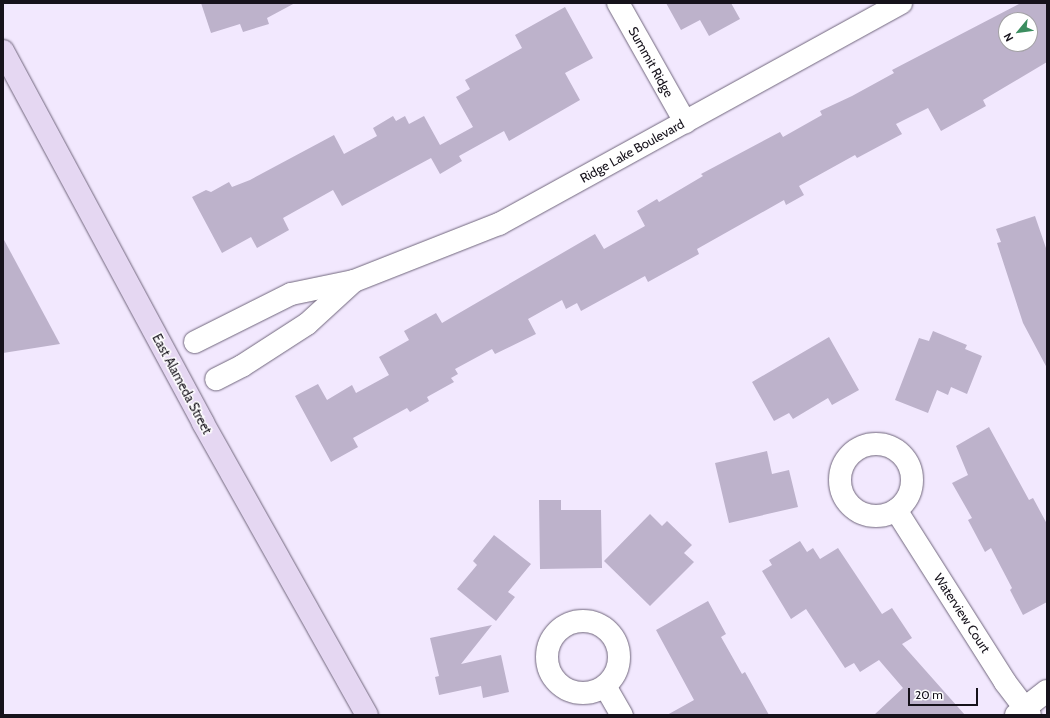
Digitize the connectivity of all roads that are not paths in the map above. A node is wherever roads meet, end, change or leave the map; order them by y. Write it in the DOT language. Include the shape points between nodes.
graph roads {
  1 [pos="618,3"];
  2 [pos="901,3"];
  3 [pos="3,50"];
  4 [pos="685,122"];
  5 [pos="354,281"];
  6 [pos="195,342"];
  7 [pos="216,379"];
  8 [pos="896,510"];
  9 [pos="605,686"];
  10 [pos="1047,691"];
  11 [pos="1023,713"];
  12 [pos="367,715"];
  13 [pos="622,715"];
  1 -- 4 [label="street, Summit Ridge"];
  2 -- 4 [label="street, Ridge Lake Boulevard"];
  3 -- 12 [label="street, East Alameda Street" via="203,423"];
  4 -- 5 [label="street, Ridge Lake Boulevard" via="499,224"];
  5 -- 6 [label="street, Ridge Lake Boulevard" via="291,294"];
  5 -- 7 [label="street, Ridge Lake Boulevard" via="307,324 242,366"];
  8 -- 11 [label="street, Waterview Court"];
  9 -- 13 [label="street"];
  10 -- 11 [label="street"];
}
